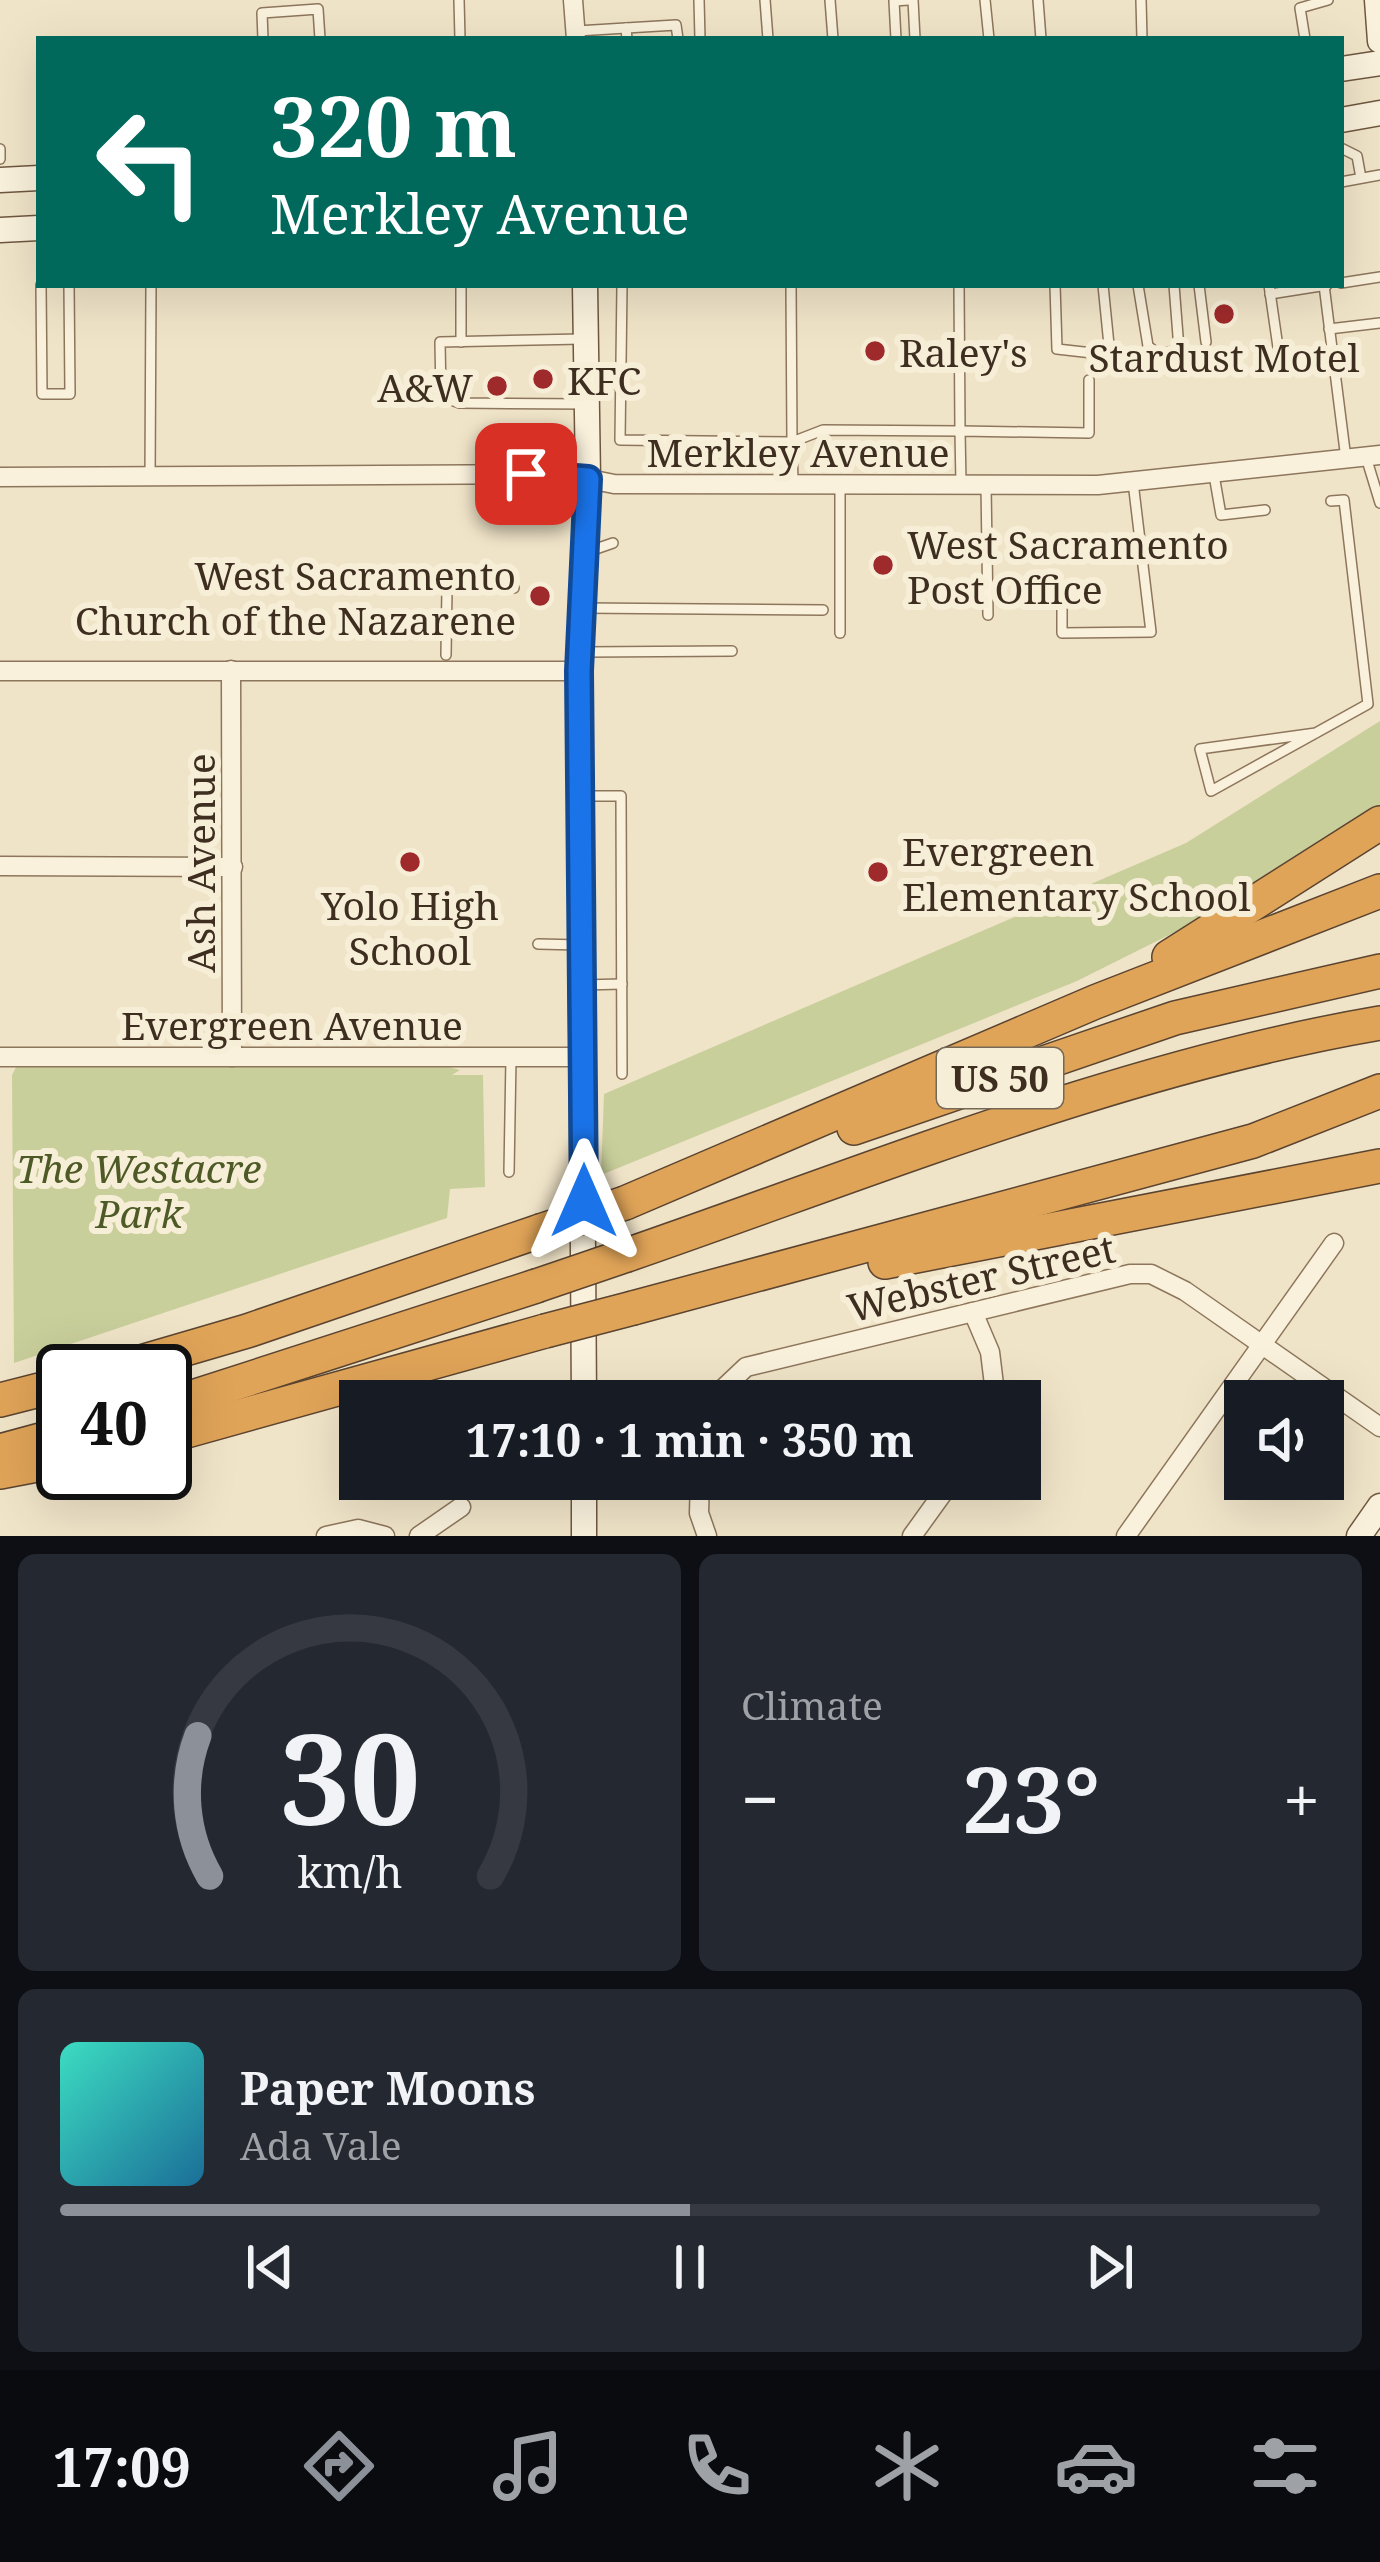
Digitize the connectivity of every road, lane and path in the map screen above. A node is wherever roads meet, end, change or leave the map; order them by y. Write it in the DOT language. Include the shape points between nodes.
graph roads {
  1 [pos="469,0"];
  2 [pos="573,0"];
  3 [pos="699,0"];
  4 [pos="765,0"];
  5 [pos="830,0"];
  6 [pos="911,0"];
  7 [pos="986,0"];
  8 [pos="1038,0"];
  9 [pos="1141,0"];
  10 [pos="1328,0"];
  11 [pos="1377,0"];
  12 [pos="458,4"];
  13 [pos="626,33"];
  14 [pos="575,35"];
  15 [pos="263,36"];
  16 [pos="320,36"];
  17 [pos="460,36"];
  18 [pos="677,36"];
  19 [pos="700,36"];
  20 [pos="769,36"];
  21 [pos="833,36"];
  22 [pos="896,36"];
  23 [pos="915,36"];
  24 [pos="989,36"];
  25 [pos="1041,36"];
  26 [pos="1142,36"];
  27 [pos="1305,36"];
  28 [pos="1380,41"];
  29 [pos="1380,62"];
  30 [pos="1344,68"];
  31 [pos="1380,113"];
  32 [pos="1344,119"];
  33 [pos="0,149"];
  34 [pos="1344,150"];
  35 [pos="0,159"];
  36 [pos="1380,175"];
  37 [pos="36,178"];
  38 [pos="1361,178"];
  39 [pos="0,180"];
  40 [pos="1344,181"];
  41 [pos="36,228"];
  42 [pos="0,230"];
  43 [pos="1380,277"];
  44 [pos="1344,283"];
  45 [pos="41,288"];
  46 [pos="69,288"];
  47 [pos="151,288"];
  48 [pos="461,288"];
  49 [pos="585,288"];
  50 [pos="622,288"];
  51 [pos="791,288"];
  52 [pos="959,288"];
  53 [pos="1054,288"];
  54 [pos="1102,288"];
  55 [pos="1138,288"];
  56 [pos="1174,288"];
  57 [pos="1199,288"];
  58 [pos="1325,288"];
  59 [pos="1269,289"];
  60 [pos="1380,323"];
  61 [pos="1330,329"];
  62 [pos="586,339"];
  63 [pos="461,342"];
  64 [pos="1206,342"];
  65 [pos="1281,368"];
  66 [pos="1090,380"];
  67 [pos="587,404"];
  68 [pos="960,431"];
  69 [pos="544,432"];
  70 [pos="792,442"];
  71 [pos="1364,457"];
  72 [pos="488,474"];
  73 [pos="1214,475"];
  74 [pos="0,477"];
  75 [pos="150,479"];
  76 [pos="588,479"];
  77 [pos="1133,482"];
  78 [pos="793,484"];
  79 [pos="840,485"];
  80 [pos="961,485"];
  81 [pos="986,485"];
  82 [pos="1331,501"];
  83 [pos="1380,503"];
  84 [pos="1265,510"];
  85 [pos="613,543"];
  86 [pos="584,553"];
  87 [pos="514,588"];
  88 [pos="1062,605"];
  89 [pos="582,608"];
  90 [pos="823,610"];
  91 [pos="988,615"];
  92 [pos="840,633"];
  93 [pos="731,651"];
  94 [pos="446,655"];
  95 [pos="579,662"];
  96 [pos="231,670"];
  97 [pos="0,671"];
  98 [pos="1316,733"];
  99 [pos="580,796"];
  100 [pos="1380,823"];
  101 [pos="0,866"];
  102 [pos="232,867"];
  103 [pos="1380,891"];
  104 [pos="538,944"];
  105 [pos="580,945"];
  106 [pos="1380,970"];
  107 [pos="622,984"];
  108 [pos="582,985"];
  109 [pos="1095,1002"];
  110 [pos="1380,1023"];
  111 [pos="232,1057"];
  112 [pos="511,1057"];
  113 [pos="585,1057"];
  114 [pos="0,1058"];
  115 [pos="622,1074"];
  116 [pos="1380,1091"];
  117 [pos="1380,1166"];
  118 [pos="509,1172"];
  119 [pos="625,1203"];
  120 [pos="1334,1243"];
  121 [pos="723,1286"];
  122 [pos="973,1312"];
  123 [pos="1262,1344"];
  124 [pos="192,1347"];
  125 [pos="584,1380"];
  126 [pos="732,1380"];
  127 [pos="993,1380"];
  128 [pos="36,1391"];
  129 [pos="192,1397"];
  130 [pos="0,1400"];
  131 [pos="1380,1427"];
  132 [pos="192,1429"];
  133 [pos="36,1441"];
  134 [pos="0,1450"];
  135 [pos="36,1465"];
  136 [pos="0,1472"];
  137 [pos="584,1500"];
  138 [pos="699,1500"];
  139 [pos="938,1500"];
  140 [pos="1380,1506"];
  141 [pos="461,1508"];
  142 [pos="326,1536"];
  143 [pos="385,1536"];
  144 [pos="419,1536"];
  145 [pos="584,1536"];
  146 [pos="707,1536"];
  147 [pos="912,1536"];
  148 [pos="1126,1536"];
  149 [pos="1359,1536"];
  1 -- 12 [label="lane"];
  2 -- 14 [label="street"];
  3 -- 19 [label="lane"];
  4 -- 20 [label="lane"];
  5 -- 21 [label="lane"];
  6 -- 22 [label="lane" via="894,2"];
  6 -- 23 [label="lane"];
  7 -- 24 [label="lane"];
  8 -- 25 [label="lane"];
  9 -- 26 [label="lane"];
  10 -- 27 [label="lane" via="1300,8"];
  11 -- 28 [label="street"];
  12 -- 17 [label="lane"];
  13 -- 14 [label="lane"];
  13 -- 18 [label="lane" via="676,25"];
  15 -- 16 [label="lane" via="262,14 318,9"];
  29 -- 30 [label="street"];
  31 -- 32 [label="street"];
  33 -- 35 [label="lane"];
  34 -- 38 [label="lane" via="1357,156"];
  36 -- 38 [label="lane"];
  37 -- 39 [label="street"];
  38 -- 40 [label="lane"];
  41 -- 42 [label="street"];
  43 -- 44 [label="lane"];
  45 -- 46 [label="lane" via="42,394 70,394"];
  47 -- 75 [label="lane"];
  48 -- 63 [label="lane"];
  49 -- 62 [label="street"];
  50 -- 70 [label="lane" via="620,440"];
  51 -- 70 [label="lane"];
  52 -- 68 [label="lane"];
  53 -- 54 [label="lane" via="1057,349 1110,355"];
  55 -- 56 [label="lane" via="1148,346 1160,355 1179,349"];
  57 -- 64 [label="lane"];
  58 -- 61 [label="lane"];
  59 -- 65 [label="lane"];
  60 -- 61 [label="lane"];
  61 -- 71 [label="lane"];
  62 -- 63 [label="lane"];
  62 -- 67 [label="street"];
  63 -- 67 [label="lane" via="440,342 441,396 459,403"];
  66 -- 68 [label="lane" via="1089,433"];
  67 -- 76 [label="street"];
  68 -- 70 [label="lane" via="823,430"];
  68 -- 80 [label="lane"];
  69 -- 72 [label="lane" via="490,440"];
  70 -- 78 [label="lane"];
  71 -- 73 [label="street, Merkley Avenue"];
  71 -- 83 [label="lane"];
  72 -- 75 [label="street, Merkley Avenue"];
  72 -- 76 [label="street, Merkley Avenue"];
  73 -- 77 [label="street, Merkley Avenue"];
  73 -- 84 [label="lane" via="1221,515"];
  74 -- 75 [label="street, Merkley Avenue"];
  76 -- 78 [label="street, Merkley Avenue"];
  76 -- 86 [label="street"];
  77 -- 81 [label="street, Merkley Avenue"];
  77 -- 88 [label="lane" via="1151,632 1062,633"];
  78 -- 79 [label="street, Merkley Avenue"];
  79 -- 80 [label="street, Merkley Avenue"];
  79 -- 92 [label="lane"];
  80 -- 81 [label="street, Merkley Avenue"];
  81 -- 91 [label="lane"];
  82 -- 98 [label="lane" via="1344,500 1368,704"];
  85 -- 86 [label="lane"];
  86 -- 89 [label="street"];
  87 -- 94 [label="lane" via="447,588"];
  89 -- 90 [label="lane"];
  89 -- 95 [label="street"];
  93 -- 95 [label="lane"];
  95 -- 96 [label="street"];
  95 -- 99 [label="street"];
  96 -- 97 [label="street"];
  96 -- 102 [label="street, Ash Avenue"];
  98 -- 98 [label="lane" via="1253,768 1211,791 1200,749"];
  99 -- 105 [label="street"];
  99 -- 107 [label="lane" via="621,796"];
  100 -- 109 [label="highway"];
  101 -- 102 [label="street"];
  102 -- 111 [label="street, Ash Avenue"];
  103 -- 109 [label="highway"];
  104 -- 105 [label="lane"];
  105 -- 108 [label="street"];
  106 -- 119 [label="highway, US 50" via="1175,1018"];
  107 -- 108 [label="lane"];
  107 -- 115 [label="lane"];
  108 -- 113 [label="street"];
  109 -- 119 [label="highway"];
  110 -- 129 [label="highway, US 50, bridge" via="1246,1050 1138,1083"];
  111 -- 112 [label="street, Evergreen Avenue"];
  111 -- 114 [label="street, Evergreen Avenue"];
  112 -- 113 [label="street, Evergreen Avenue"];
  112 -- 118 [label="lane"];
  113 -- 125 [label="street"];
  116 -- 121 [label="highway" via="1253,1141"];
  117 -- 121 [label="highway" via="1058,1232"];
  119 -- 124 [label="highway, US 50, bridge"];
  120 -- 123 [label="street"];
  121 -- 132 [label="highway, bridge"];
  122 -- 123 [label="street, Webster Street" via="1151,1274"];
  122 -- 126 [label="street, Webster Street" via="746,1367"];
  122 -- 127 [label="street"];
  123 -- 131 [label="street, Webster Street"];
  123 -- 148 [label="street"];
  128 -- 130 [label="highway"];
  133 -- 134 [label="highway"];
  135 -- 136 [label="highway"];
  137 -- 145 [label="street"];
  138 -- 146 [label="street"];
  139 -- 147 [label="street"];
  140 -- 149 [label="street"];
  141 -- 144 [label="street"];
  142 -- 143 [label="street" via="358,1529"];
}
